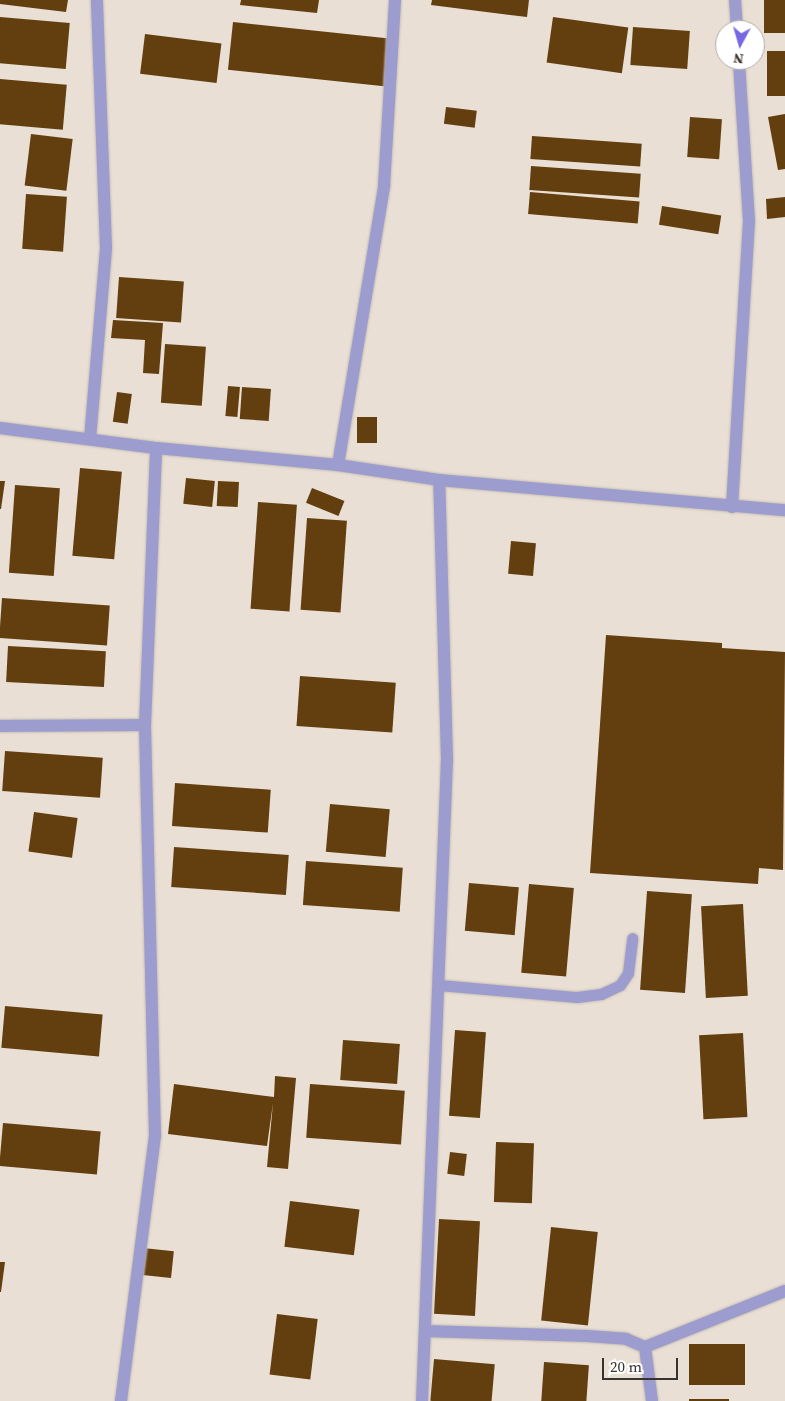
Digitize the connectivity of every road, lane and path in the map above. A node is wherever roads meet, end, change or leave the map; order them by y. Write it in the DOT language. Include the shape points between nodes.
graph roads {
  1 [pos="97,0"];
  2 [pos="396,0"];
  3 [pos="735,0"];
  4 [pos="736,20"];
  5 [pos="740,70"];
  6 [pos="0,428"];
  7 [pos="90,439"];
  8 [pos="156,448"];
  9 [pos="338,465"];
  10 [pos="439,480"];
  11 [pos="732,507"];
  12 [pos="785,510"];
  13 [pos="145,725"];
  14 [pos="0,726"];
  15 [pos="632,938"];
  16 [pos="439,984"];
  17 [pos="785,1291"];
  18 [pos="425,1331"];
  19 [pos="645,1347"];
  20 [pos="122,1401"];
  21 [pos="422,1401"];
  22 [pos="652,1401"];
  1 -- 7 [label="street" via="106,248"];
  2 -- 9 [label="street" via="384,186"];
  3 -- 4 [label="street"];
  5 -- 11 [label="street" via="749,221"];
  6 -- 7 [label="street"];
  7 -- 8 [label="street"];
  8 -- 9 [label="street"];
  8 -- 13 [label="street"];
  9 -- 10 [label="street"];
  10 -- 11 [label="street"];
  10 -- 16 [label="street" via="447,759"];
  11 -- 12 [label="street"];
  13 -- 14 [label="street"];
  13 -- 20 [label="street" via="155,1136"];
  15 -- 16 [label="lane" via="628,973 620,985 601,994 578,997"];
  16 -- 18 [label="street"];
  17 -- 19 [label="street"];
  18 -- 19 [label="street" via="626,1339"];
  18 -- 21 [label="street"];
  19 -- 22 [label="street"];
}
